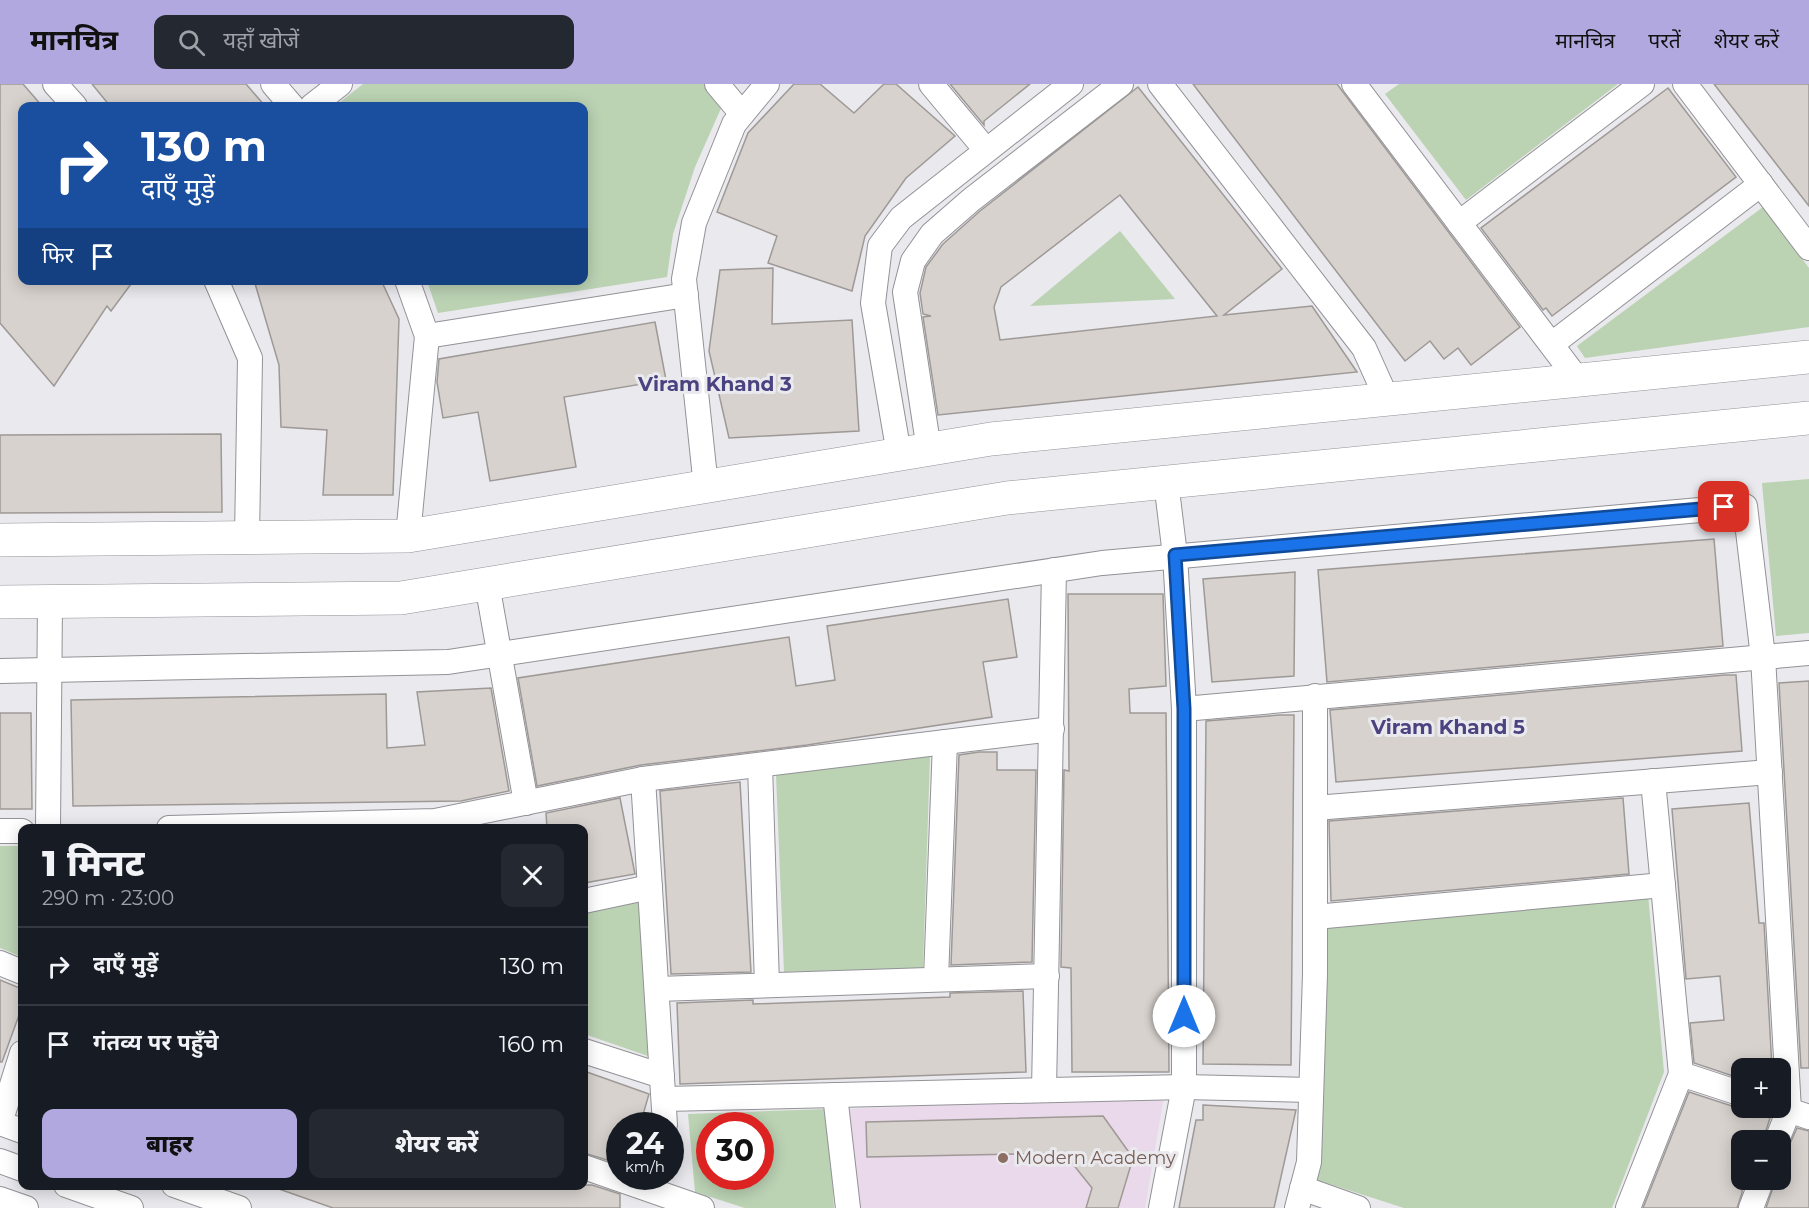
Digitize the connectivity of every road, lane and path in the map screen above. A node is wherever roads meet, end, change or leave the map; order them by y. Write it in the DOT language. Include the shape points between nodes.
graph roads {
  1 [pos="273,84"];
  2 [pos="340,84"];
  3 [pos="717,84"];
  4 [pos="767,84"];
  5 [pos="931,84"];
  6 [pos="1071,84"];
  7 [pos="1121,84"];
  8 [pos="1160,84"];
  9 [pos="1642,84"];
  10 [pos="1685,84"];
  11 [pos="1360,86"];
  12 [pos="289,102"];
  13 [pos="317,102"];
  14 [pos="742,114"];
  15 [pos="986,150"];
  16 [pos="1761,184"];
  17 [pos="1459,223"];
  18 [pos="1809,248"];
  19 [pos="218,285"];
  20 [pos="409,285"];
  21 [pos="686,295"];
  22 [pos="427,336"];
  23 [pos="1552,344"];
  24 [pos="1809,357"];
  25 [pos="1578,380"];
  26 [pos="1387,399"];
  27 [pos="1809,418"];
  28 [pos="914,452"];
  29 [pos="1166,482"];
  30 [pos="706,487"];
  31 [pos="408,536"];
  32 [pos="247,538"];
  33 [pos="0,540"];
  34 [pos="1175,555"];
  35 [pos="1054,570"];
  36 [pos="487,584"];
  37 [pos="0,602"];
  38 [pos="50,602"];
  39 [pos="1809,653"];
  40 [pos="498,654"];
  41 [pos="1763,657"];
  42 [pos="0,670"];
  43 [pos="51,670"];
  44 [pos="1315,696"];
  45 [pos="1184,709"];
  46 [pos="1052,729"];
  47 [pos="945,742"];
  48 [pos="760,765"];
  49 [pos="1770,772"];
  50 [pos="643,779"];
  51 [pos="1653,781"];
  52 [pos="526,803"];
  53 [pos="1315,807"];
  54 [pos="48,824"];
  55 [pos="439,824"];
  56 [pos="0,831"];
  57 [pos="18,831"];
  58 [pos="1663,885"];
  59 [pos="650,887"];
  60 [pos="588,900"];
  61 [pos="1314,917"];
  62 [pos="0,963"];
  63 [pos="18,970"];
  64 [pos="1047,976"];
  65 [pos="936,980"];
  66 [pos="767,985"];
  67 [pos="657,989"];
  68 [pos="588,1053"];
  69 [pos="18,1066"];
  70 [pos="1681,1074"];
  71 [pos="663,1087"];
  72 [pos="1184,1087"];
  73 [pos="1044,1090"];
  74 [pos="1311,1090"];
  75 [pos="1731,1090"];
  76 [pos="835,1095"];
  77 [pos="1792,1111"];
  78 [pos="664,1112"];
  79 [pos="0,1123"];
  80 [pos="18,1130"];
  81 [pos="1782,1130"];
  82 [pos="0,1161"];
  83 [pos="18,1168"];
  84 [pos="588,1168"];
  85 [pos="80,1190"];
  86 [pos="188,1190"];
  87 [pos="1758,1190"];
  88 [pos="663,1193"];
  89 [pos="1300,1198"];
  90 [pos="0,1199"];
  91 [pos="26,1208"];
  92 [pos="131,1208"];
  93 [pos="239,1208"];
  94 [pos="702,1208"];
  95 [pos="848,1208"];
  96 [pos="1161,1208"];
  97 [pos="1358,1208"];
  98 [pos="1628,1208"];
  99 [pos="1751,1208"];
  1 -- 12 [label="street"];
  2 -- 13 [label="street"];
  3 -- 14 [label="street"];
  4 -- 14 [label="street"];
  5 -- 15 [label="street"];
  6 -- 15 [label="street"];
  7 -- 28 [label="street" via="971,200 932,234 913,261 905,292"];
  8 -- 26 [label="street" via="1364,348"];
  9 -- 17 [label="street"];
  10 -- 16 [label="street"];
  11 -- 17 [label="street"];
  14 -- 21 [label="street" via="734,124 694,223 684,279"];
  15 -- 28 [label="street" via="901,218 880,246 873,303"];
  16 -- 18 [label="street"];
  16 -- 23 [label="street"];
  17 -- 23 [label="street"];
  19 -- 32 [label="street" via="250,358"];
  20 -- 22 [label="street"];
  21 -- 22 [label="street"];
  21 -- 30 [label="street"];
  22 -- 31 [label="street"];
  23 -- 25 [label="street"];
  24 -- 25 [label="street"];
  25 -- 26 [label="street"];
  26 -- 28 [label="street" via="991,439"];
  27 -- 29 [label="street"];
  28 -- 30 [label="street"];
  29 -- 34 [label="street"];
  29 -- 36 [label="street" via="1006,498"];
  30 -- 31 [label="street"];
  31 -- 32 [label="street"];
  32 -- 33 [label="street"];
  34 -- 35 [label="street"];
  34 -- 41 [label="street" via="1745,506"];
  34 -- 45 [label="street"];
  35 -- 40 [label="street"];
  35 -- 46 [label="street"];
  36 -- 38 [label="street" via="401,598"];
  36 -- 40 [label="street"];
  37 -- 38 [label="street"];
  38 -- 43 [label="street"];
  39 -- 41 [label="street"];
  40 -- 43 [label="street" via="448,662"];
  40 -- 52 [label="street"];
  41 -- 44 [label="street"];
  41 -- 49 [label="street"];
  42 -- 43 [label="street"];
  43 -- 54 [label="street"];
  44 -- 45 [label="street"];
  44 -- 53 [label="street"];
  45 -- 72 [label="street"];
  46 -- 47 [label="street"];
  46 -- 64 [label="street"];
  47 -- 48 [label="street"];
  47 -- 65 [label="street"];
  48 -- 50 [label="street"];
  48 -- 66 [label="street"];
  49 -- 51 [label="street"];
  49 -- 77 [label="street"];
  50 -- 52 [label="street"];
  50 -- 59 [label="street"];
  51 -- 53 [label="street"];
  51 -- 58 [label="street"];
  52 -- 55 [label="street"];
  53 -- 61 [label="street"];
  56 -- 57 [label="street"];
  58 -- 61 [label="street"];
  58 -- 70 [label="street"];
  59 -- 60 [label="street"];
  59 -- 67 [label="street"];
  61 -- 74 [label="street"];
  62 -- 63 [label="street"];
  64 -- 65 [label="street"];
  64 -- 73 [label="street"];
  65 -- 66 [label="street"];
  66 -- 67 [label="street"];
  67 -- 71 [label="street"];
  68 -- 71 [label="street"];
  69 -- 79 [label="street"];
  70 -- 75 [label="street"];
  70 -- 98 [label="street"];
  71 -- 76 [label="street"];
  71 -- 78 [label="street"];
  72 -- 73 [label="street"];
  72 -- 74 [label="street"];
  72 -- 96 [label="street"];
  73 -- 76 [label="street"];
  74 -- 89 [label="street" via="1309,1162"];
  76 -- 95 [label="street"];
  77 -- 81 [label="street"];
  79 -- 80 [label="street"];
  82 -- 83 [label="street"];
  84 -- 88 [label="street"];
  85 -- 92 [label="street"];
  86 -- 93 [label="street"];
  87 -- 99 [label="street"];
  88 -- 94 [label="street"];
  89 -- 97 [label="street"];
  90 -- 91 [label="street"];
}
